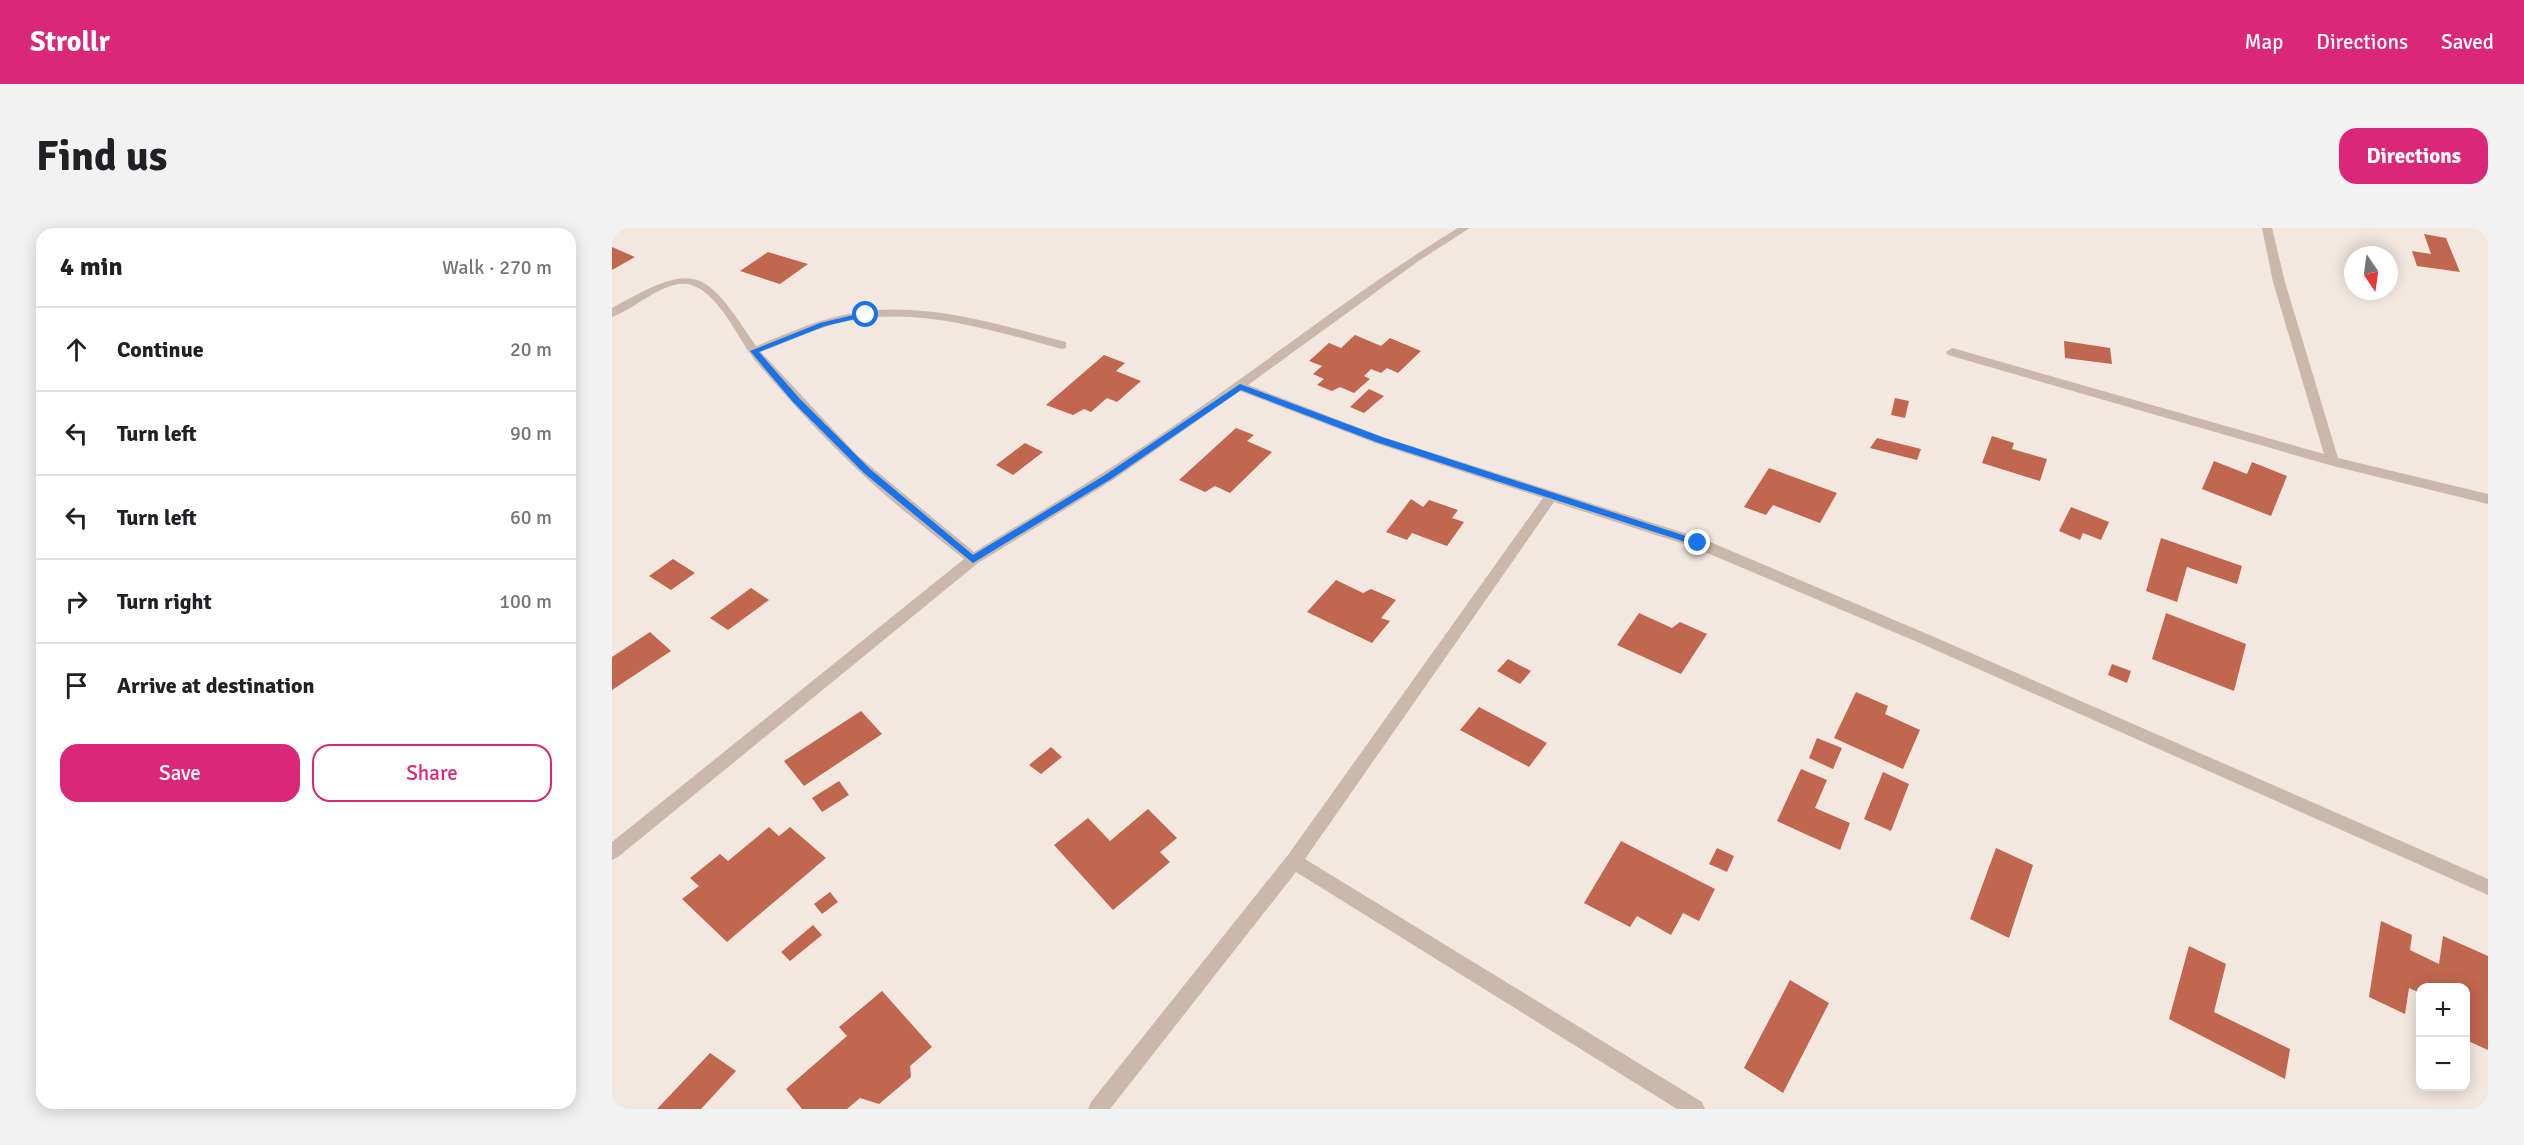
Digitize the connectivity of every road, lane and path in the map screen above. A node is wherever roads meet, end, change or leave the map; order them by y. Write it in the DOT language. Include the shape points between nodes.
graph roads {
  1 [pos="1465,228"];
  2 [pos="2267,228"];
  3 [pos="612,313"];
  4 [pos="1062,345"];
  5 [pos="754,351"];
  6 [pos="1952,352"];
  7 [pos="1240,387"];
  8 [pos="2332,460"];
  9 [pos="1551,496"];
  10 [pos="2488,498"];
  11 [pos="973,559"];
  12 [pos="612,852"];
  13 [pos="1294,861"];
  14 [pos="2488,887"];
  15 [pos="1098,1109"];
  16 [pos="1695,1109"];
  1 -- 7 [label="street" via="1416,258"];
  2 -- 8 [label="street" via="2279,282"];
  3 -- 5 [label="street" via="663,286 692,281 723,305"];
  4 -- 5 [label="street" via="964,320 866,315 823,324"];
  5 -- 11 [label="street" via="796,400 867,471"];
  6 -- 8 [label="street"];
  7 -- 9 [label="street" via="1379,440"];
  7 -- 11 [label="street" via="1108,477"];
  8 -- 10 [label="street"];
  9 -- 13 [label="street"];
  9 -- 14 [label="street" via="1698,543"];
  11 -- 12 [label="street"];
  13 -- 15 [label="street"];
  13 -- 16 [label="street"];
}
